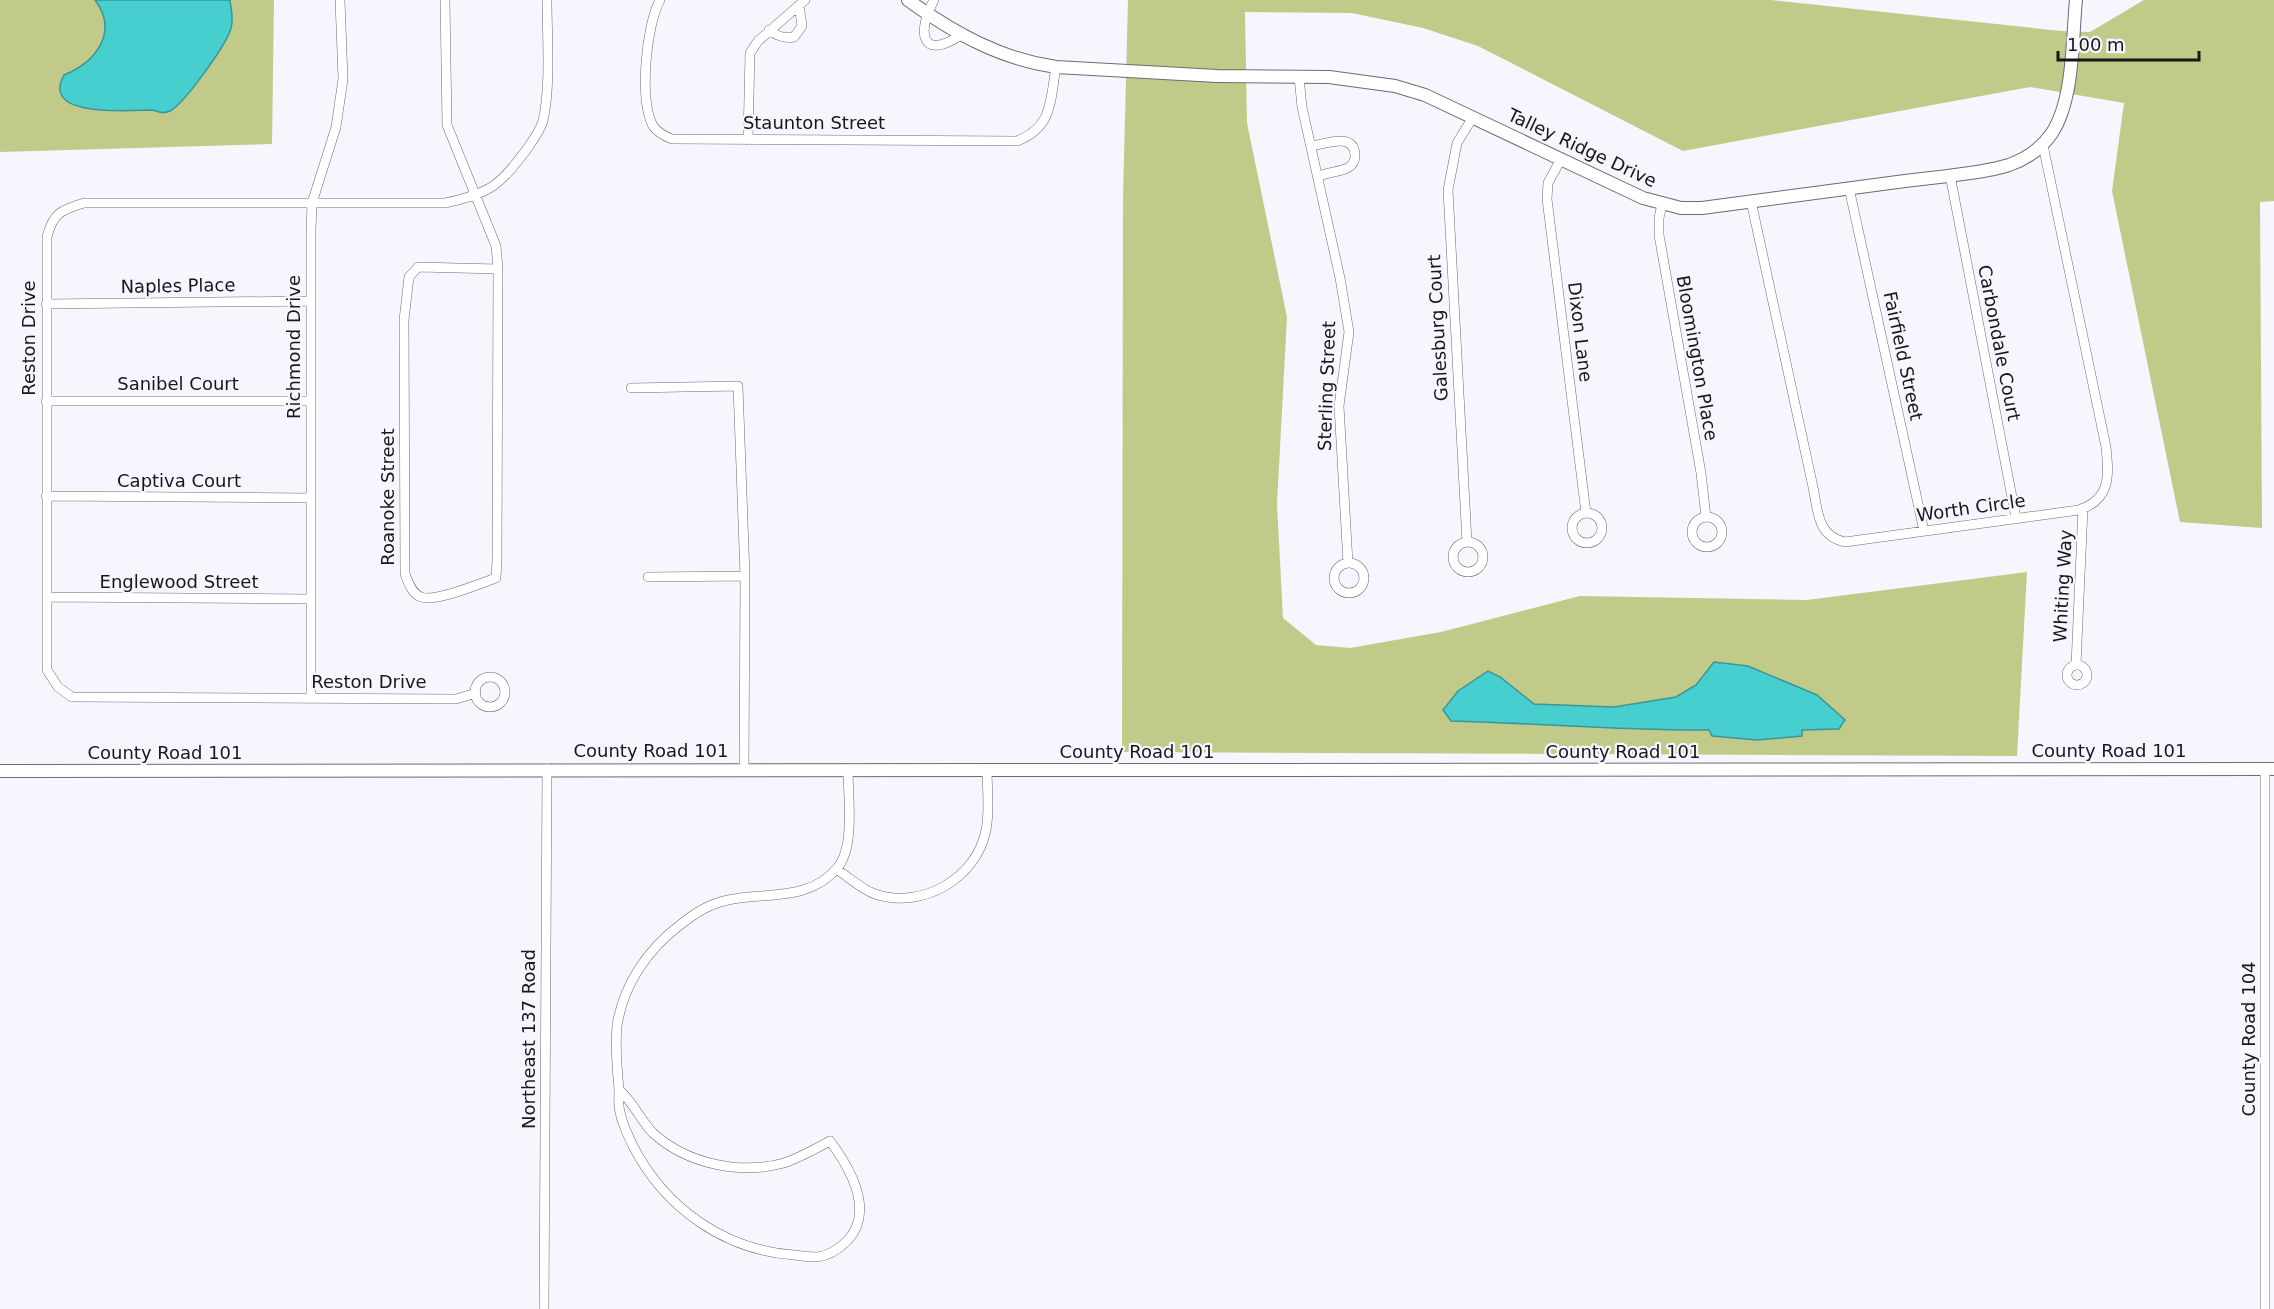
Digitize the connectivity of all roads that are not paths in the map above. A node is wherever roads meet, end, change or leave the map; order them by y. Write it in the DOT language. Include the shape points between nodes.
graph roads {
  1 [pos="340,0"];
  2 [pos="445,0"];
  3 [pos="547,0"];
  4 [pos="660,0"];
  5 [pos="909,0"];
  6 [pos="934,0"];
  7 [pos="2076,0"];
  8 [pos="802,3"];
  9 [pos="927,13"];
  10 [pos="769,30"];
  11 [pos="961,35"];
  12 [pos="1056,67"];
  13 [pos="1299,77"];
  14 [pos="1473,117"];
  15 [pos="748,140"];
  16 [pos="2043,145"];
  17 [pos="1311,146"];
  18 [pos="1561,159"];
  19 [pos="1950,175"];
  20 [pos="1318,177"];
  21 [pos="1849,188"];
  22 [pos="474,196"];
  23 [pos="1751,201"];
  24 [pos="312,203"];
  25 [pos="1662,204"];
  26 [pos="498,268"];
  27 [pos="311,301"];
  28 [pos="46,304"];
  29 [pos="631,388"];
  30 [pos="46,400"];
  31 [pos="311,401"];
  32 [pos="46,496"];
  33 [pos="311,498"];
  34 [pos="2083,508"];
  35 [pos="1586,513"];
  36 [pos="1706,517"];
  37 [pos="2016,518"];
  38 [pos="1924,531"];
  39 [pos="1467,542"];
  40 [pos="1348,563"];
  41 [pos="745,576"];
  42 [pos="648,577"];
  43 [pos="47,597"];
  44 [pos="311,599"];
  45 [pos="2076,665"];
  46 [pos="476,693"];
  47 [pos="311,698"];
  48 [pos="547,769"];
  49 [pos="987,769"];
  50 [pos="2270,769"];
  51 [pos="744,770"];
  52 [pos="848,770"];
  53 [pos="0,771"];
  54 [pos="836,869"];
  55 [pos="619,1089"];
  56 [pos="544,1309"];
  57 [pos="2265,1309"];
  1 -- 24 [label="street, Richmond Drive" via="342,79 336,127"];
  2 -- 22 [label="street, Roanoke Street" via="447,125"];
  3 -- 22 [label="street, Reston Drive" via="543,122 507,176"];
  4 -- 15 [label="street, Staunton Street" via="649,34 646,84 654,127 672,139"];
  5 -- 9 [label="street, Talley Ridge Drive"];
  6 -- 9 [label="street"];
  7 -- 16 [label="street, Talley Ridge Drive" via="2061,115"];
  8 -- 10 [label="street"];
  8 -- 10 [label="street" via="802,26 794,37 778,36"];
  9 -- 11 [label="street, Talley Ridge Drive"];
  9 -- 11 [label="street" via="924,36 932,45 945,44"];
  10 -- 15 [label="street" via="750,53"];
  11 -- 12 [label="street, Talley Ridge Drive" via="1030,63"];
  12 -- 13 [label="street, Talley Ridge Drive"];
  12 -- 15 [label="street, Staunton Street" via="1045,121 1035,133 1017,141"];
  13 -- 14 [label="street, Talley Ridge Drive" via="1357,79 1395,86 1425,94"];
  13 -- 17 [label="street, Sterling Street"];
  14 -- 18 [label="street, Talley Ridge Drive"];
  14 -- 39 [label="street, Galesburg Court" via="1457,143 1448,190"];
  16 -- 19 [label="street, Talley Ridge Drive" via="2006,166"];
  16 -- 34 [label="street" via="2106,447 2106,487 2100,498"];
  17 -- 20 [label="street, Sterling Street"];
  17 -- 20 [label="street" via="1339,140 1355,150 1353,164 1348,168"];
  18 -- 25 [label="street, Talley Ridge Drive"];
  18 -- 35 [label="street, Dixon Lane" via="1548,183 1547,200"];
  19 -- 21 [label="street, Talley Ridge Drive"];
  19 -- 37 [label="street, Carbondale Court"];
  20 -- 40 [label="street, Sterling Street" via="1349,332 1339,406"];
  21 -- 23 [label="street, Talley Ridge Drive"];
  21 -- 38 [label="street, Fairfield Street"];
  22 -- 24 [label="street, Reston Drive" via="445,203"];
  22 -- 26 [label="street, Roanoke Street" via="496,246"];
  23 -- 25 [label="street, Talley Ridge Drive" via="1702,208"];
  23 -- 38 [label="street, Worth Circle" via="1821,524 1834,540 1845,542"];
  24 -- 27 [label="street, Richmond Drive"];
  24 -- 28 [label="street, Reston Drive" via="84,203 67,208 51,221 46,237"];
  25 -- 36 [label="street, Bloomington Place" via="1659,235"];
  26 -- 26 [label="street, Roanoke Street" via="418,267 409,277 404,320 405,574 412,590 422,598 435,598 496,578"];
  27 -- 28 [label="street, Naples Place"];
  27 -- 31 [label="street, Richmond Drive"];
  28 -- 30 [label="street, Reston Drive"];
  29 -- 41 [label="street" via="738,386"];
  30 -- 31 [label="street, Sanibel Court"];
  30 -- 32 [label="street, Reston Drive"];
  31 -- 33 [label="street, Richmond Drive"];
  32 -- 33 [label="street, Captiva Court"];
  32 -- 43 [label="street, Reston Drive"];
  33 -- 44 [label="street, Richmond Drive"];
  34 -- 37 [label="street, Worth Circle"];
  34 -- 45 [label="street, Whiting Way"];
  37 -- 38 [label="street, Worth Circle"];
  41 -- 42 [label="street"];
  41 -- 51 [label="street"];
  43 -- 44 [label="street, Englewood Street"];
  43 -- 47 [label="street, Reston Drive" via="47,670 58,687 72,697"];
  44 -- 47 [label="street, Richmond Drive"];
  46 -- 47 [label="street, Reston Drive" via="456,699"];
  48 -- 51 [label="street, County Road 101"];
  48 -- 53 [label="street, County Road 101"];
  48 -- 56 [label="street, Northeast 137 Road"];
  49 -- 50 [label="street, County Road 101"];
  49 -- 52 [label="street, County Road 101"];
  49 -- 54 [label="street" via="988,815 982,843 970,865 948,885 919,897 889,897 865,889"];
  50 -- 57 [label="street, County Road 104"];
  51 -- 52 [label="street, County Road 101"];
  52 -- 54 [label="street" via="849,829 845,856"];
  54 -- 55 [label="street" via="798,892 742,897 711,905 665,936 631,980 626,993 617,1025"];
  55 -- 55 [label="street" via="651,1131 668,1145 723,1167 765,1167 830,1142 856,1185 860,1209 854,1232 839,1249 818,1257 772,1254 713,1231 682,1210 643,1165 620,1113"];
}
